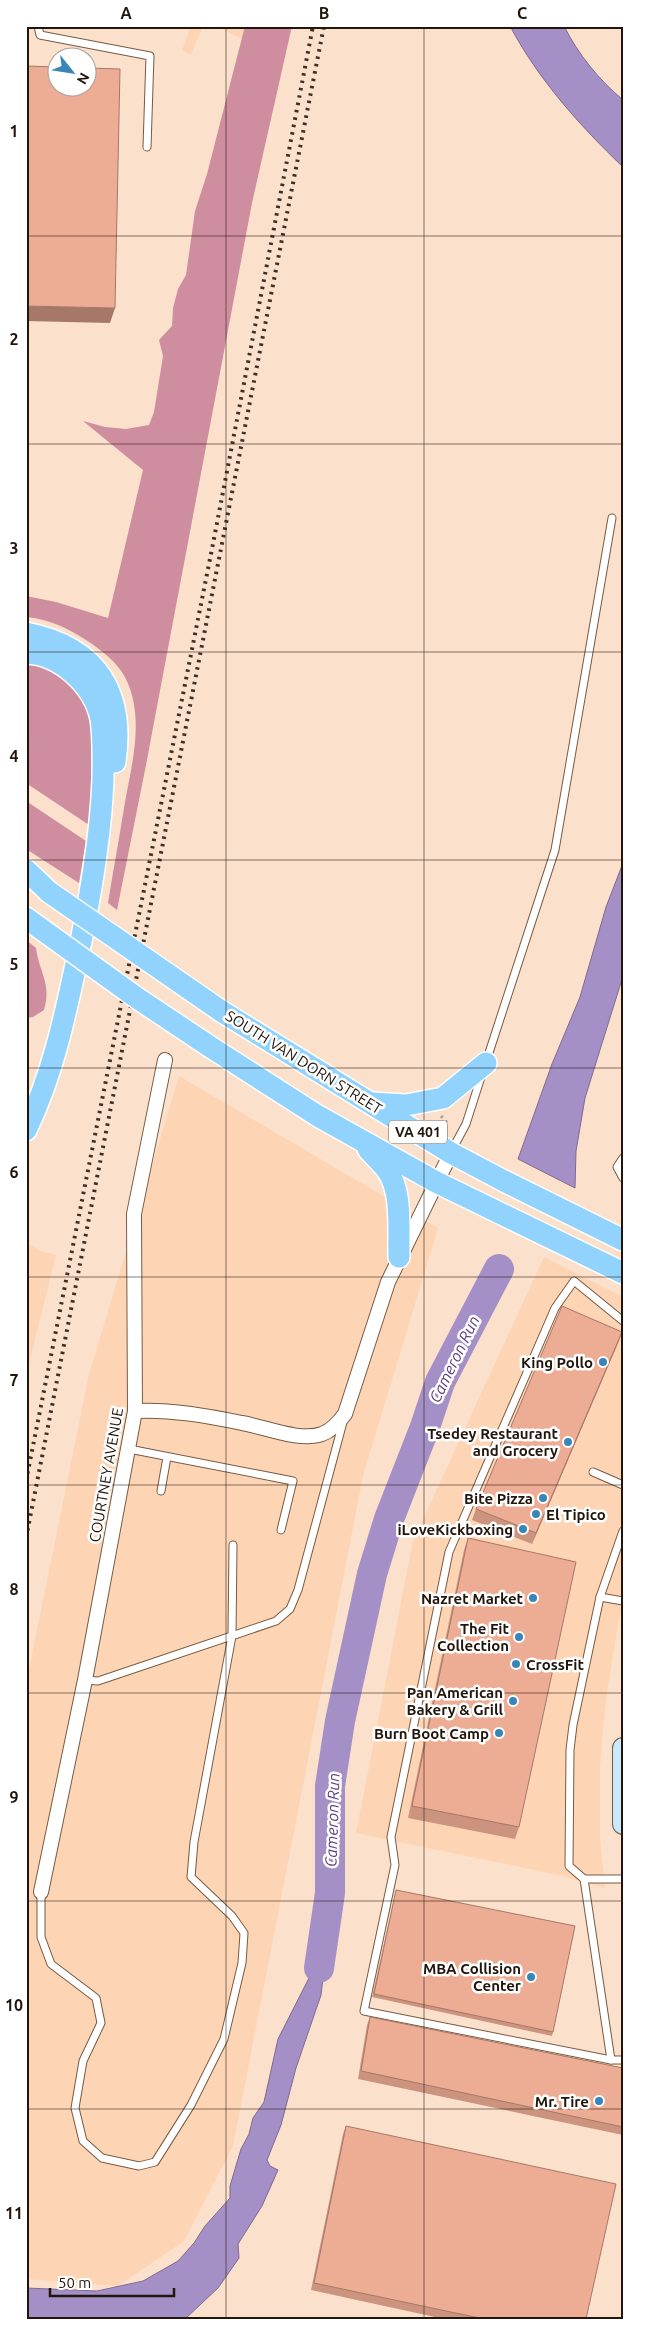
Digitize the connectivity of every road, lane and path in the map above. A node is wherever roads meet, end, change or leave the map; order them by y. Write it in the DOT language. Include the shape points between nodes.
graph roads {
  1 [pos="38,26"];
  2 [pos="147,147"];
  3 [pos="612,518"];
  4 [pos="26,633"];
  5 [pos="26,653"];
  6 [pos="101,824"];
  7 [pos="26,870"];
  8 [pos="26,876"];
  9 [pos="49,892"];
  10 [pos="26,918"];
  11 [pos="165,1060"];
  12 [pos="486,1063"];
  13 [pos="368,1102"];
  14 [pos="26,1130"];
  15 [pos="357,1136"];
  16 [pos="451,1153"];
  17 [pos="623,1158"];
  18 [pos="623,1178"];
  19 [pos="436,1182"];
  20 [pos="623,1240"];
  21 [pos="399,1257"];
  22 [pos="623,1274"];
  23 [pos="623,1321"];
  24 [pos="135,1411"];
  25 [pos="345,1414"];
  26 [pos="129,1449"];
  27 [pos="167,1457"];
  28 [pos="593,1472"];
  29 [pos="623,1485"];
  30 [pos="161,1491"];
  31 [pos="281,1530"];
  32 [pos="623,1531"];
  33 [pos="233,1545"];
  34 [pos="600,1597"];
  35 [pos="623,1602"];
  36 [pos="232,1636"];
  37 [pos="85,1680"];
  38 [pos="623,1748"];
  39 [pos="623,1824"];
  40 [pos="584,1878"];
  41 [pos="623,1878"];
  42 [pos="41,1892"];
  43 [pos="611,2060"];
  44 [pos="623,2060"];
  1 -- 2 [label="lane" via="40,35 150,56"];
  3 -- 12 [label="lane" via="555,850"];
  4 -- 6 [label="main road" via="60,643 81,656 98,673 114,704 118,722 117,753"];
  5 -- 6 [label="main road" via="61,663 75,674 96,705 102,734"];
  6 -- 14 [label="main road" via="91,891 63,1026 40,1102"];
  7 -- 9 [label="main road"];
  8 -- 9 [label="main road, SOUTH VAN DORN STREET / VA 401"];
  9 -- 13 [label="main road, SOUTH VAN DORN STREET / VA 401, bridge" via="221,1010"];
  10 -- 15 [label="main road, VA 401, bridge" via="137,998 275,1090"];
  11 -- 24 [label="street, COURTNEY AVENUE" via="134,1214"];
  12 -- 13 [label="main road" via="442,1098 406,1104"];
  12 -- 16 [label="lane" via="466,1124"];
  13 -- 16 [label="main road, SOUTH VAN DORN STREET / VA 401"];
  15 -- 19 [label="main road, VA 401"];
  15 -- 21 [label="main road" via="387,1170 392,1181"];
  16 -- 19 [label="street"];
  16 -- 20 [label="main road, SOUTH VAN DORN STREET / VA 401"];
  17 -- 18 [label="lane" via="617,1167"];
  19 -- 21 [label="street"];
  19 -- 22 [label="main road, VA 401"];
  21 -- 25 [label="street"];
  23 -- 43 [label="lane" via="574,1281 555,1308 449,1552 391,1837 395,1865 364,2011"];
  24 -- 25 [label="street" via="160,1410 243,1423 297,1436 322,1434"];
  24 -- 26 [label="street, COURTNEY AVENUE"];
  25 -- 36 [label="lane" via="298,1590 290,1608 276,1621"];
  26 -- 27 [label="lane"];
  26 -- 37 [label="street, COURTNEY AVENUE"];
  27 -- 30 [label="lane"];
  27 -- 31 [label="lane" via="293,1481"];
  28 -- 29 [label="lane"];
  32 -- 34 [label="lane"];
  33 -- 36 [label="lane"];
  34 -- 35 [label="lane"];
  34 -- 40 [label="lane" via="570,1750 569,1866"];
  36 -- 37 [label="lane" via="98,1681"];
  36 -- 42 [label="lane" via="194,1842 191,1877 232,1916 244,1934 242,1963 224,2039 191,2105 155,2162 139,2166 102,2158 83,2141 75,2108 83,2061 101,2023 96,1998 51,1964 40,1937"];
  37 -- 42 [label="street, COURTNEY AVENUE"];
  38 -- 39 [label="main road"];
  40 -- 41 [label="lane"];
  40 -- 43 [label="lane"];
  43 -- 44 [label="lane"];
}
